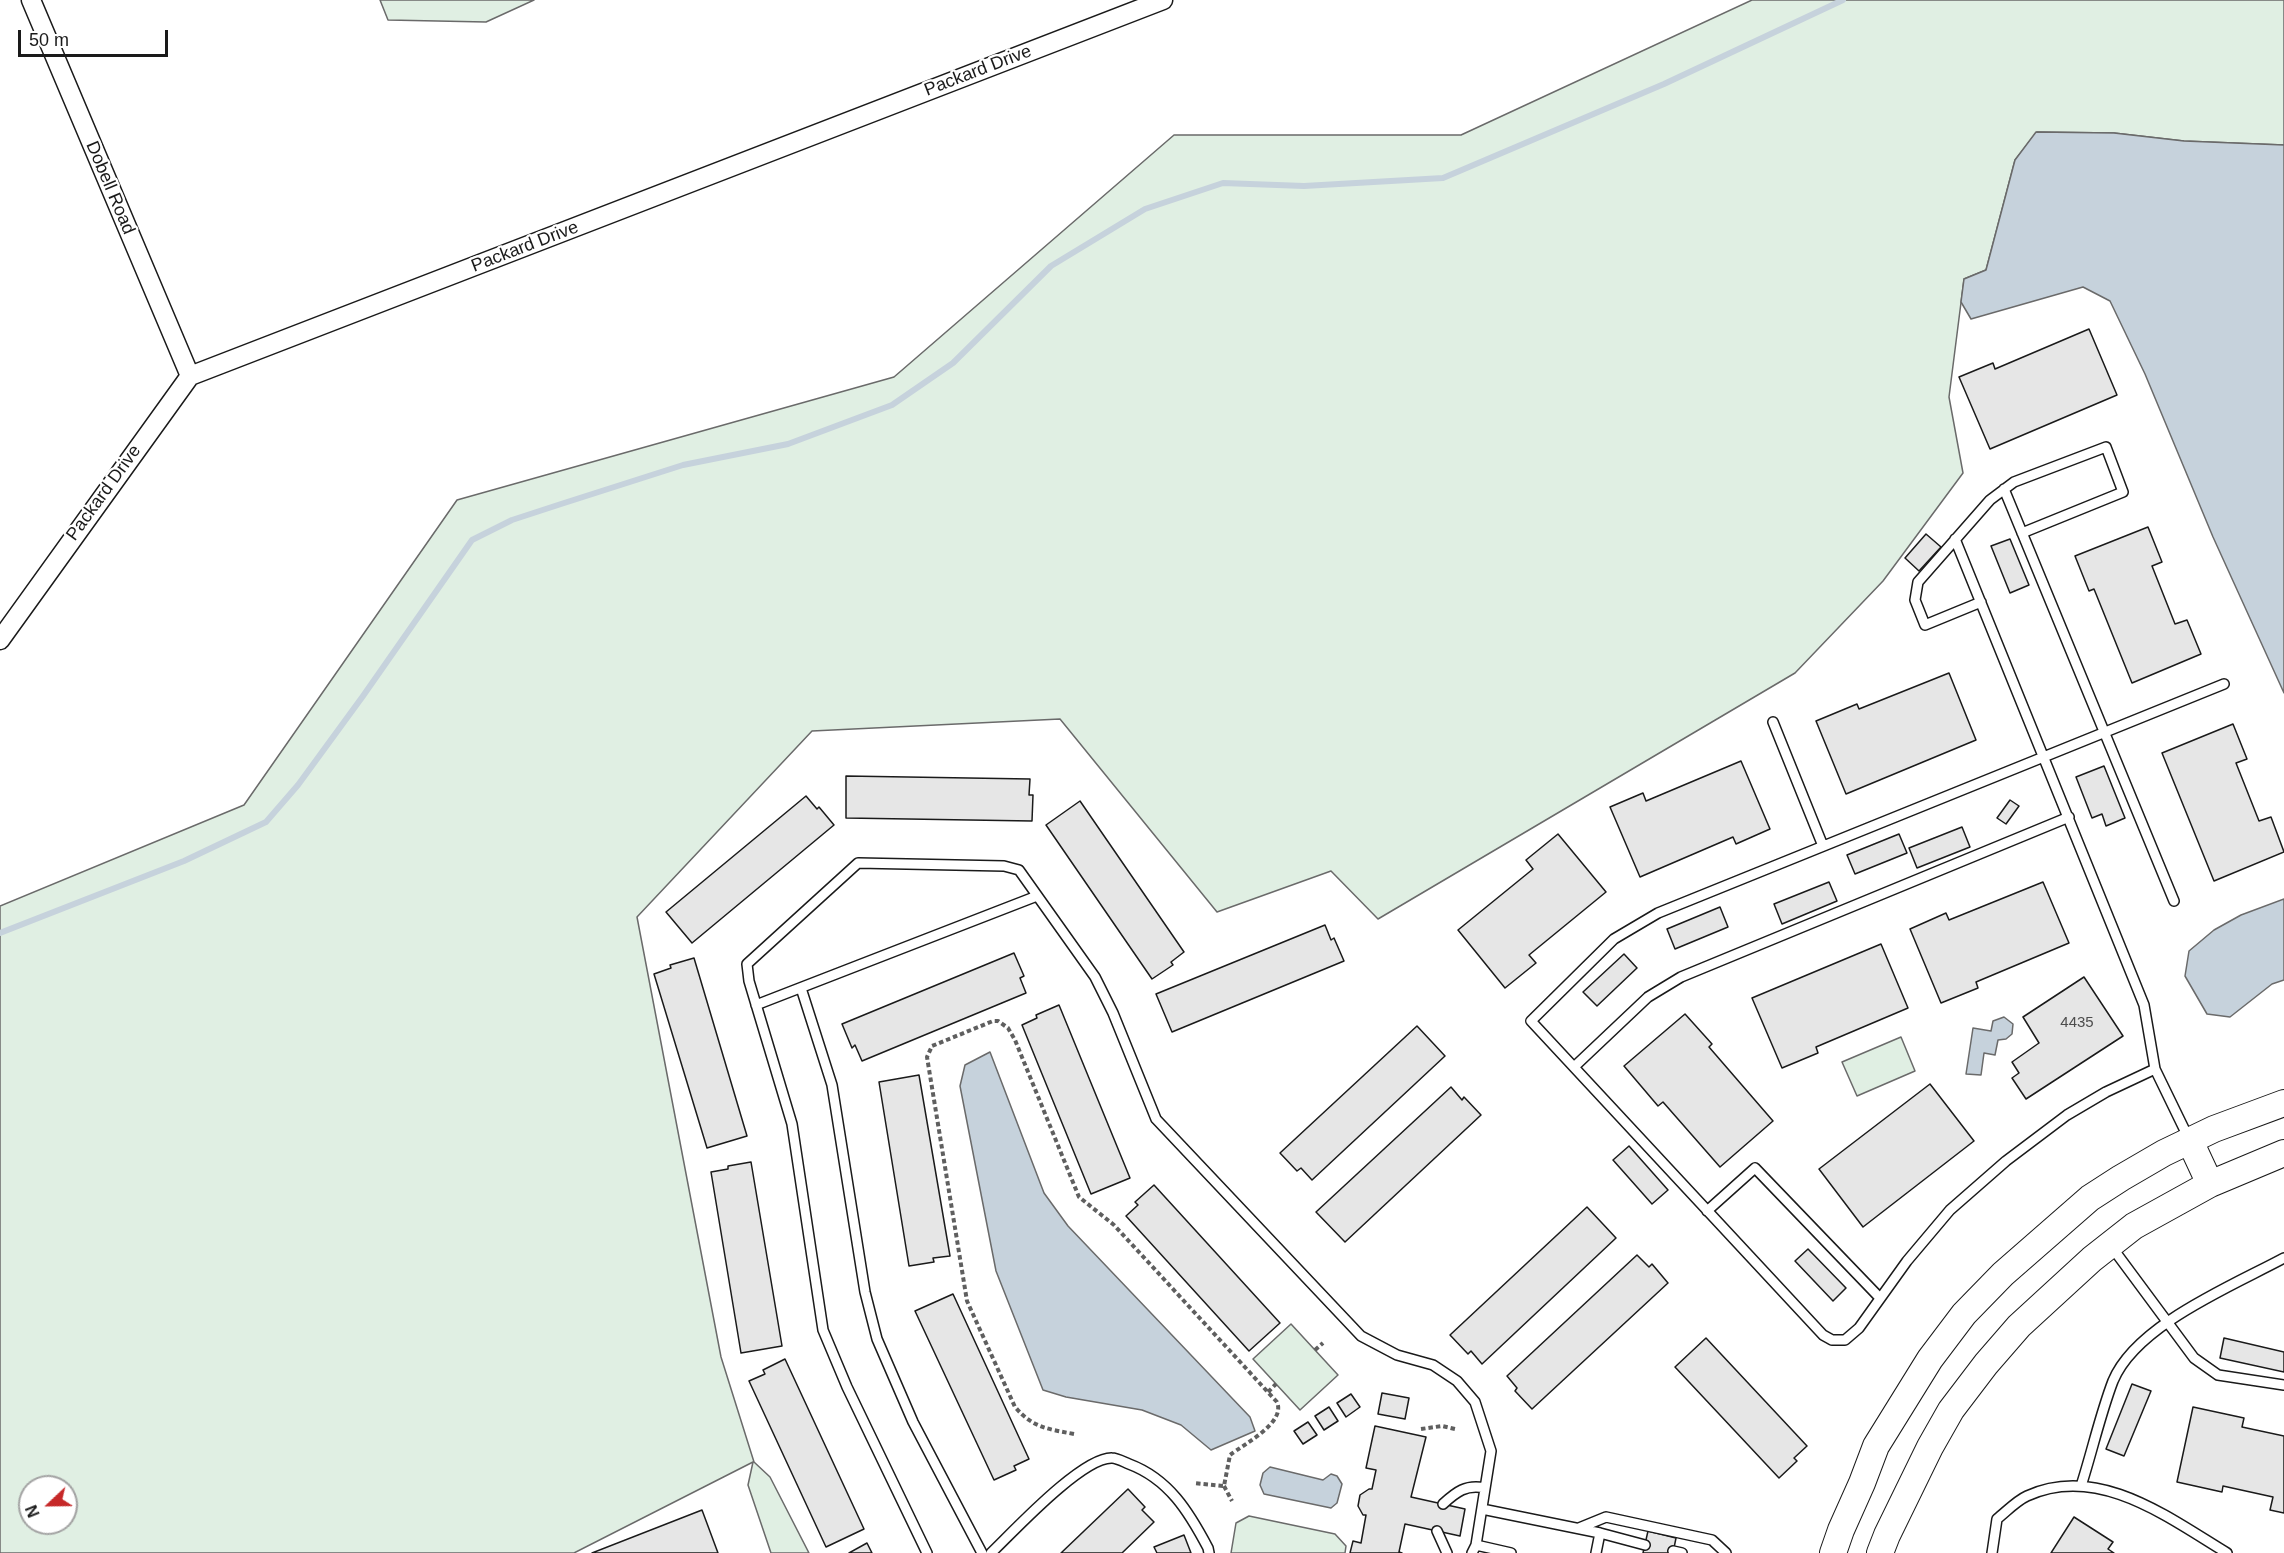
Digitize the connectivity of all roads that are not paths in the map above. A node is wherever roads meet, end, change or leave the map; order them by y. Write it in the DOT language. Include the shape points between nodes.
graph roads {
  1 [pos="31,0"];
  2 [pos="1162,0"];
  3 [pos="190,376"];
  4 [pos="2004,489"];
  5 [pos="2022,533"];
  6 [pos="1955,539"];
  7 [pos="1981,602"];
  8 [pos="0,640"];
  9 [pos="2224,684"];
  10 [pos="1773,722"];
  11 [pos="2104,732"];
  12 [pos="2044,757"];
  13 [pos="2068,817"];
  14 [pos="1822,846"];
  15 [pos="1037,896"];
  16 [pos="2174,901"];
  17 [pos="801,988"];
  18 [pos="756,1005"];
  19 [pos="1574,1067"];
  20 [pos="2155,1069"];
  21 [pos="2284,1103"];
  22 [pos="2190,1141"];
  23 [pos="2284,1153"];
  24 [pos="2210,1184"];
  25 [pos="1707,1210"];
  26 [pos="2110,1244"];
  27 [pos="2284,1258"];
  28 [pos="1880,1298"];
  29 [pos="2167,1321"];
  30 [pos="2284,1385"];
  31 [pos="2081,1486"];
  32 [pos="1485,1488"];
  33 [pos="1443,1504"];
  34 [pos="1482,1509"];
  35 [pos="1578,1528"];
  36 [pos="1437,1531"];
  37 [pos="1600,1533"];
  38 [pos="1645,1545"];
  39 [pos="1474,1549"];
  40 [pos="927,1553"];
  41 [pos="981,1553"];
  42 [pos="991,1553"];
  43 [pos="1209,1553"];
  44 [pos="1447,1553"];
  45 [pos="1511,1553"];
  46 [pos="1596,1553"];
  47 [pos="1726,1553"];
  48 [pos="1833,1553"];
  49 [pos="1880,1553"];
  50 [pos="1992,1553"];
  51 [pos="2228,1553"];
  1 -- 3 [label="street, Dobell Road"];
  2 -- 3 [label="street, Packard Drive"];
  3 -- 8 [label="street, Packard Drive"];
  4 -- 5 [label="lane"];
  4 -- 5 [label="lane" via="2106,447 2123,492"];
  4 -- 6 [label="lane"];
  5 -- 11 [label="lane"];
  6 -- 7 [label="lane"];
  6 -- 7 [label="lane" via="1917,582 1915,600 1924,626"];
  7 -- 12 [label="lane"];
  9 -- 11 [label="lane"];
  10 -- 14 [label="lane"];
  11 -- 12 [label="lane"];
  11 -- 16 [label="lane"];
  12 -- 13 [label="lane"];
  12 -- 14 [label="lane"];
  13 -- 19 [label="lane" via="1682,976 1648,997"];
  13 -- 20 [label="lane" via="2144,1005"];
  14 -- 19 [label="lane" via="1658,913 1614,939 1531,1021"];
  15 -- 17 [label="lane"];
  15 -- 18 [label="lane" via="1019,870 1004,866 858,863 747,964"];
  15 -- 32 [label="lane" via="1095,977 1156,1119 1361,1336 1397,1355 1433,1365 1456,1381 1475,1402 1491,1450"];
  17 -- 18 [label="lane"];
  17 -- 41 [label="lane" via="832,1085 877,1339 913,1422"];
  18 -- 40 [label="lane" via="792,1124 823,1330"];
  19 -- 25 [label="lane"];
  20 -- 22 [label="lane"];
  20 -- 28 [label="lane" via="2067,1115 2006,1161 1950,1210"];
  21 -- 22 [label="street"];
  22 -- 24 [label="street"];
  22 -- 48 [label="street" via="2090,1198 2036,1243 1964,1314 1930,1359 1876,1446"];
  23 -- 24 [label="street"];
  24 -- 26 [label="street" via="2134,1226"];
  25 -- 28 [label="lane" via="1755,1168"];
  25 -- 28 [label="lane" via="1823,1335 1832,1340 1845,1340 1859,1328"];
  26 -- 29 [label="lane"];
  26 -- 49 [label="street" via="2019,1326 1951,1410"];
  27 -- 29 [label="lane"];
  29 -- 30 [label="lane" via="2194,1358 2218,1375"];
  29 -- 31 [label="lane" via="2132,1351 2114,1380"];
  31 -- 50 [label="lane" via="2057,1487 2019,1502 1997,1519"];
  31 -- 51 [label="lane" via="2099,1487 2132,1498"];
  32 -- 33 [label="lane" via="1473,1486 1458,1491"];
  32 -- 34 [label="lane"];
  34 -- 35 [label="lane"];
  34 -- 39 [label="lane"];
  35 -- 37 [label="lane"];
  35 -- 47 [label="lane" via="1606,1517 1712,1540"];
  36 -- 44 [label="lane"];
  37 -- 38 [label="lane"];
  37 -- 46 [label="lane"];
  39 -- 45 [label="lane"];
  42 -- 43 [label="lane" via="1048,1497 1091,1464 1112,1457 1140,1468 1165,1485 1187,1510"];
}
